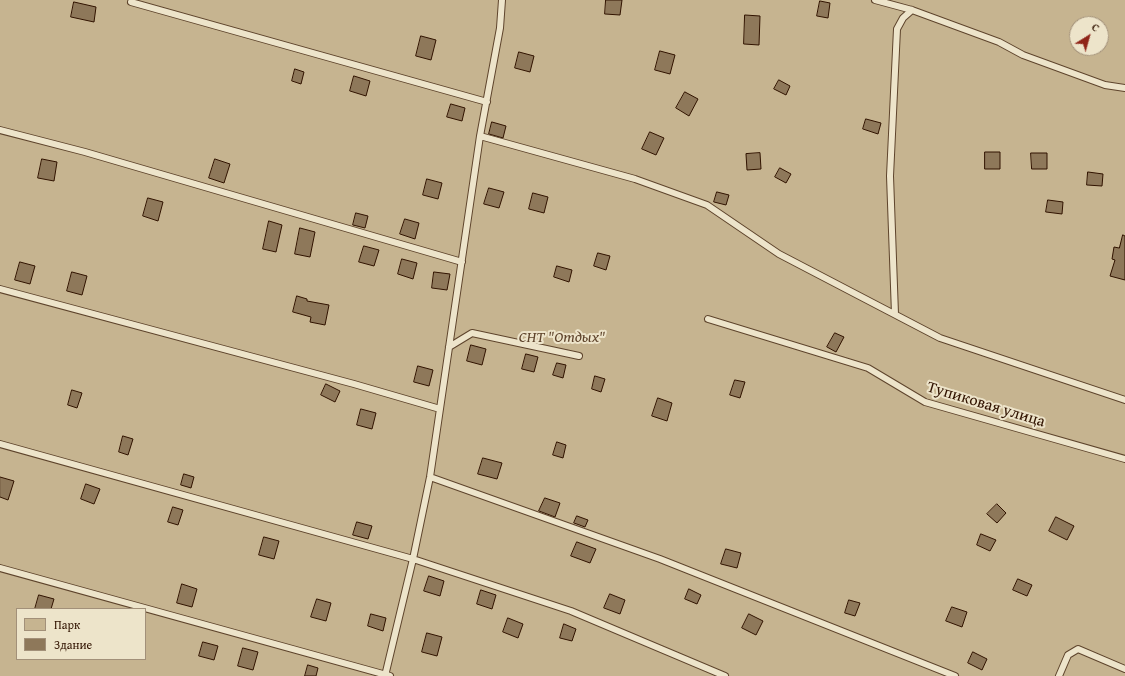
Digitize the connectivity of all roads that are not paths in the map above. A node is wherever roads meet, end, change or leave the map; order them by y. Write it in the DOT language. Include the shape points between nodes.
graph roads {
  1 [pos="502,0"];
  2 [pos="875,0"];
  3 [pos="131,2"];
  4 [pos="912,10"];
  5 [pos="1125,88"];
  6 [pos="487,102"];
  7 [pos="0,130"];
  8 [pos="480,136"];
  9 [pos="462,262"];
  10 [pos="0,289"];
  11 [pos="895,314"];
  12 [pos="708,319"];
  13 [pos="450,347"];
  14 [pos="579,356"];
  15 [pos="1125,400"];
  16 [pos="440,409"];
  17 [pos="0,444"];
  18 [pos="1125,459"];
  19 [pos="430,477"];
  20 [pos="413,559"];
  21 [pos="0,568"];
  22 [pos="145,608"];
  23 [pos="146,608"];
  24 [pos="1125,669"];
  25 [pos="387,675"];
  26 [pos="725,676"];
  27 [pos="955,676"];
  28 [pos="1059,676"];
  1 -- 6 [label="lane" via="500,28"];
  2 -- 4 [label="lane"];
  3 -- 6 [label="lane"];
  4 -- 5 [label="lane" via="998,42 1022,55 1105,85"];
  4 -- 11 [label="lane" via="896,29 890,176"];
  6 -- 8 [label="lane"];
  7 -- 9 [label="lane" via="85,152"];
  8 -- 9 [label="lane"];
  8 -- 11 [label="lane" via="635,179 707,205 779,254"];
  9 -- 13 [label="lane"];
  10 -- 16 [label="lane"];
  11 -- 15 [label="lane" via="940,338"];
  12 -- 18 [label="lane, Тупиковая улица" via="868,368 925,402"];
  13 -- 14 [label="lane" via="472,333"];
  13 -- 16 [label="lane"];
  16 -- 19 [label="lane"];
  17 -- 20 [label="lane"];
  19 -- 20 [label="lane"];
  19 -- 27 [label="lane" via="660,559"];
  20 -- 25 [label="lane"];
  20 -- 26 [label="lane" via="571,611"];
  21 -- 22 [label="lane"];
  23 -- 25 [label="lane"];
  24 -- 28 [label="lane" via="1078,649 1068,655"];
}
